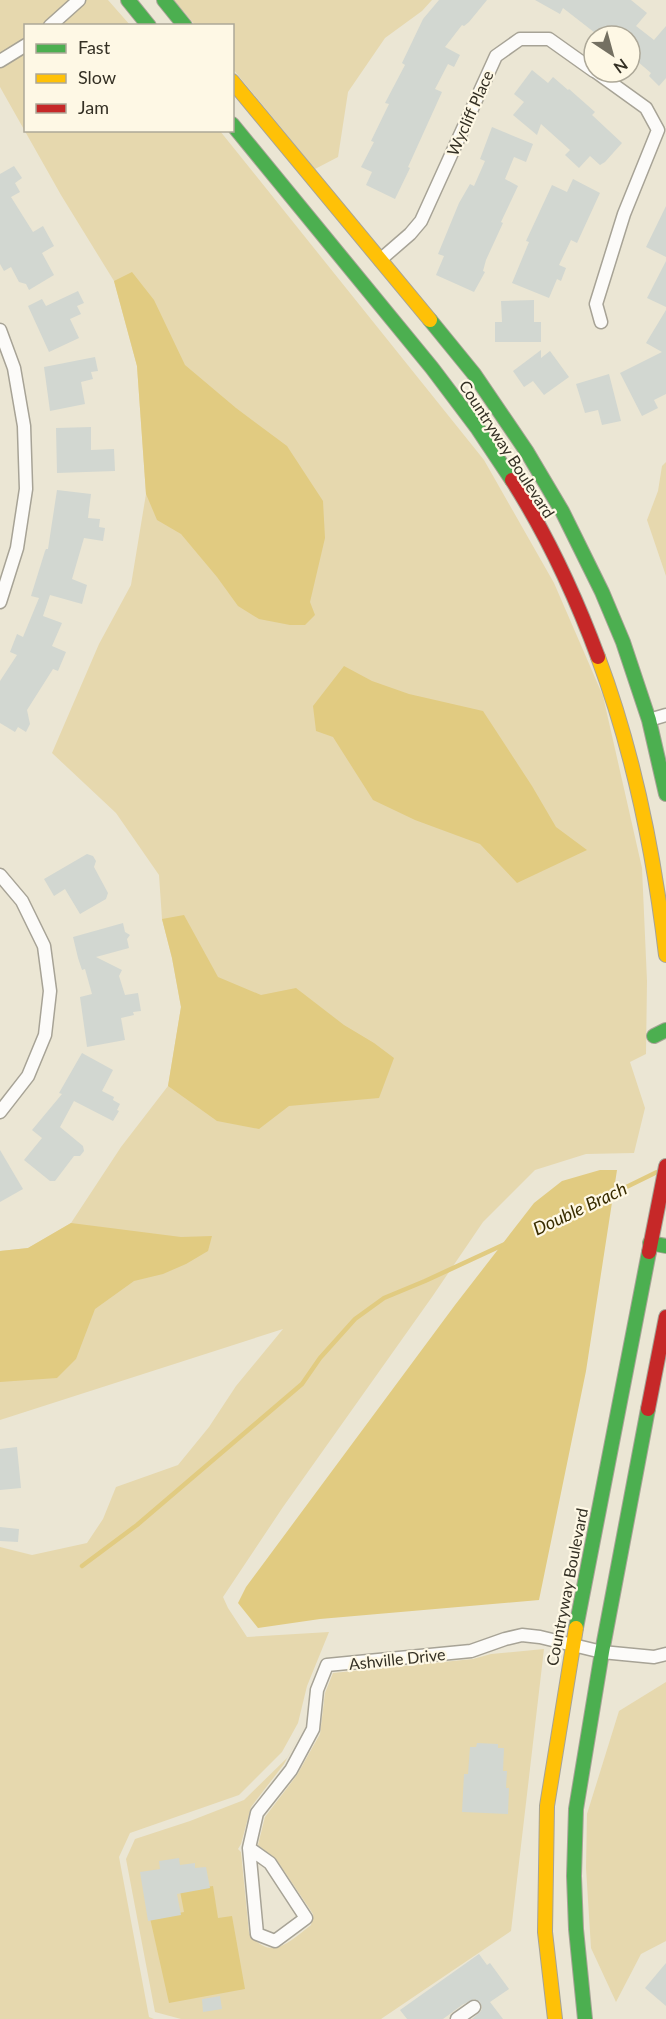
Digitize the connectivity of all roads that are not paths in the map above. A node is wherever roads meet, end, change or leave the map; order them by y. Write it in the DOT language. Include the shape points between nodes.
graph roads {
  1 [pos="79,0"];
  2 [pos="128,0"];
  3 [pos="164,0"];
  4 [pos="52,24"];
  5 [pos="147,24"];
  6 [pos="183,24"];
  7 [pos="24,46"];
  8 [pos="0,61"];
  9 [pos="582,62"];
  10 [pos="234,84"];
  11 [pos="613,84"];
  12 [pos="234,126"];
  13 [pos="369,269"];
  14 [pos="601,322"];
  15 [pos="0,330"];
  16 [pos="0,602"];
  17 [pos="666,715"];
  18 [pos="650,720"];
  19 [pos="622,729"];
  20 [pos="666,794"];
  21 [pos="0,875"];
  22 [pos="666,955"];
  23 [pos="0,1112"];
  24 [pos="666,1166"];
  25 [pos="650,1243"];
  26 [pos="666,1246"];
  27 [pos="666,1317"];
  28 [pos="573,1646"];
  29 [pos="602,1652"];
  30 [pos="666,1654"];
  31 [pos="561,1808"];
  32 [pos="249,1848"];
  33 [pos="474,2007"];
  34 [pos="457,2019"];
  35 [pos="555,2019"];
  36 [pos="585,2019"];
  1 -- 4 [label="street"];
  2 -- 5 [label="street"];
  3 -- 6 [label="street"];
  7 -- 8 [label="street"];
  9 -- 13 [label="street, Wycliff Place" via="549,39 520,39 496,56 421,221"];
  10 -- 13 [label="street, Countryway Boulevard"];
  11 -- 14 [label="street, Wycliff Place" via="646,108 658,130 624,214 596,304"];
  12 -- 13 [label="street, Countryway Boulevard"];
  13 -- 18 [label="street, Countryway Boulevard" via="474,374 527,452 602,592"];
  13 -- 19 [label="street, Countryway Boulevard" via="538,525 581,614"];
  15 -- 16 [label="street" via="14,368 24,426 26,489 17,548"];
  17 -- 18 [label="street"];
  18 -- 19 [label="street"];
  18 -- 20 [label="street, Countryway Boulevard"];
  19 -- 22 [label="street, Countryway Boulevard" via="649,832"];
  21 -- 23 [label="street" via="22,901 44,946 50,990 45,1035 28,1076"];
  24 -- 25 [label="street, Countryway Boulevard"];
  25 -- 26 [label="street"];
  25 -- 28 [label="street, Countryway Boulevard"];
  27 -- 29 [label="street, Countryway Boulevard"];
  28 -- 29 [label="street, Ashville Drive"];
  28 -- 31 [label="street, Countryway Boulevard"];
  28 -- 32 [label="street, Ashville Drive" via="522,1635 471,1651 327,1665 317,1690 313,1729 291,1770 257,1813"];
  29 -- 30 [label="street, Ashville Drive" via="654,1657"];
  29 -- 31 [label="street, Countryway Boulevard"];
  31 -- 35 [label="street, Countryway Boulevard" via="545,1932"];
  31 -- 36 [label="street, Countryway Boulevard" via="574,1876"];
  32 -- 32 [label="street, Ashville Drive" via="270,1863 306,1918 275,1941 257,1934"];
  33 -- 34 [label="street"];
}
